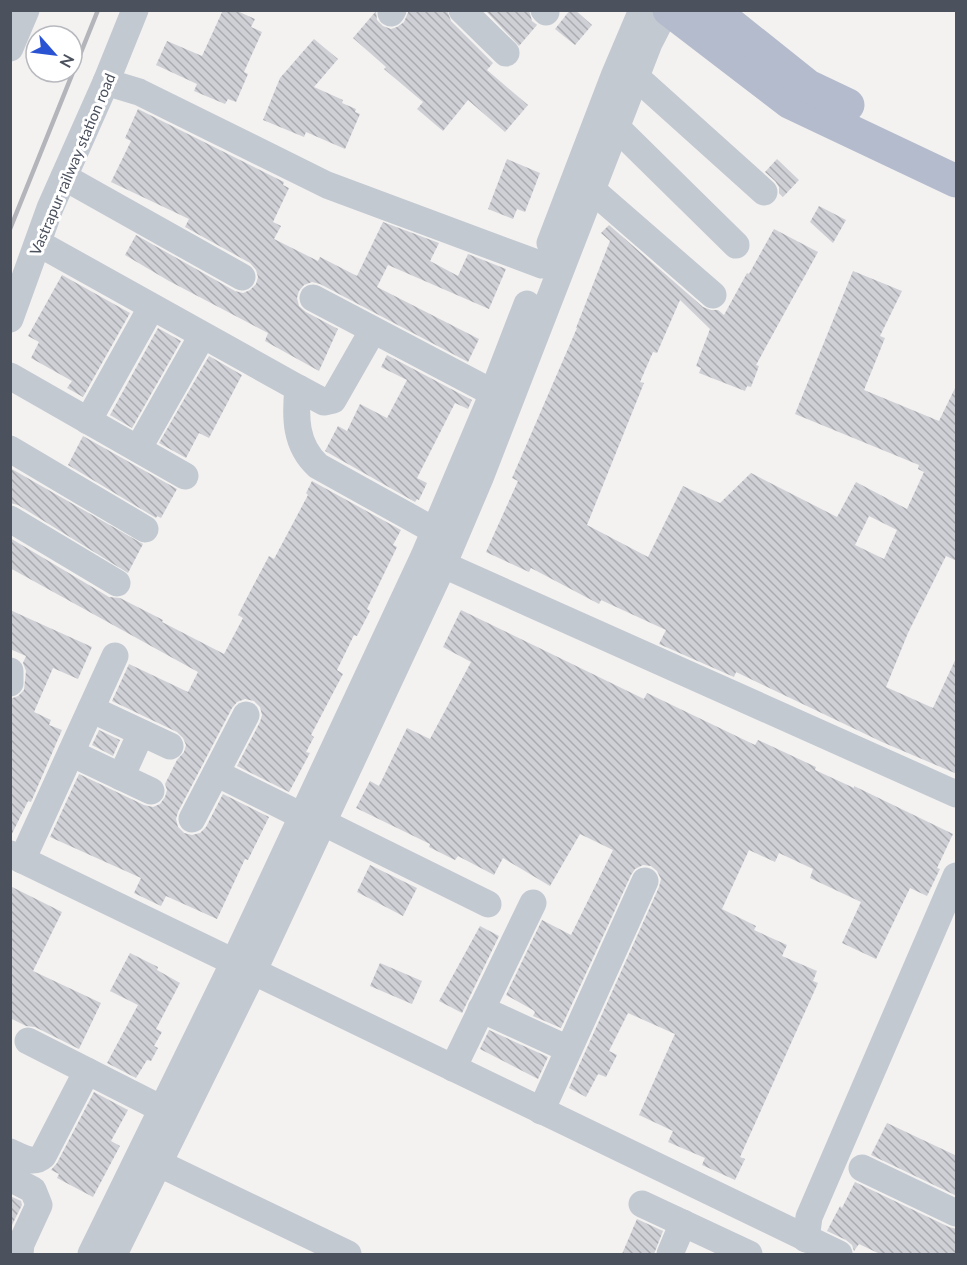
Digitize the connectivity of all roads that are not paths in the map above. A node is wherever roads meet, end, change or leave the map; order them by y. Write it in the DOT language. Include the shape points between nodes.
graph roads {
  1 [pos="26,10"];
  2 [pos="135,10"];
  3 [pos="462,10"];
  4 [pos="642,10"];
  5 [pos="667,10"];
  6 [pos="712,10"];
  7 [pos="10,48"];
  8 [pos="506,52"];
  9 [pos="636,76"];
  10 [pos="106,82"];
  11 [pos="616,127"];
  12 [pos="957,156"];
  13 [pos="64,177"];
  14 [pos="957,181"];
  15 [pos="591,189"];
  16 [pos="764,192"];
  17 [pos="38,243"];
  18 [pos="736,245"];
  19 [pos="542,265"];
  20 [pos="242,277"];
  21 [pos="712,295"];
  22 [pos="313,298"];
  23 [pos="152,308"];
  24 [pos="10,319"];
  25 [pos="373,330"];
  26 [pos="202,336"];
  27 [pos="10,376"];
  28 [pos="298,388"];
  29 [pos="493,393"];
  30 [pos="88,421"];
  31 [pos="10,449"];
  32 [pos="138,449"];
  33 [pos="185,476"];
  34 [pos="10,519"];
  35 [pos="145,529"];
  36 [pos="435,531"];
  37 [pos="434,560"];
  38 [pos="117,583"];
  39 [pos="115,656"];
  40 [pos="10,671"];
  41 [pos="10,682"];
  42 [pos="91,709"];
  43 [pos="246,715"];
  44 [pos="141,733"];
  45 [pos="170,746"];
  46 [pos="71,753"];
  47 [pos="216,773"];
  48 [pos="121,777"];
  49 [pos="151,790"];
  50 [pos="957,794"];
  51 [pos="192,819"];
  52 [pos="312,819"];
  53 [pos="16,857"];
  54 [pos="957,876"];
  55 [pos="645,881"];
  56 [pos="533,903"];
  57 [pos="488,904"];
  58 [pos="244,967"];
  59 [pos="482,1009"];
  60 [pos="28,1041"];
  61 [pos="568,1049"];
  62 [pos="453,1068"];
  63 [pos="87,1071"];
  64 [pos="162,1109"];
  65 [pos="541,1111"];
  66 [pos="10,1152"];
  67 [pos="158,1163"];
  68 [pos="862,1168"];
  69 [pos="10,1178"];
  70 [pos="642,1204"];
  71 [pos="957,1214"];
  72 [pos="683,1223"];
  73 [pos="806,1239"];
  74 [pos="740,1253"];
  75 [pos="20,1254"];
  76 [pos="91,1254"];
  77 [pos="114,1254"];
  78 [pos="348,1254"];
  79 [pos="670,1254"];
  80 [pos="839,1254"];
  1 -- 7 [label="street"];
  2 -- 10 [label="street, Vastrapur railway station road"];
  3 -- 8 [label="street"];
  4 -- 19 [label="street"];
  5 -- 9 [label="street"];
  5 -- 14 [label="main road" via="789,102"];
  6 -- 12 [label="main road" via="808,86"];
  9 -- 11 [label="street"];
  9 -- 16 [label="street"];
  10 -- 13 [label="street, Vastrapur railway station road"];
  10 -- 19 [label="street" via="138,93 327,185"];
  11 -- 15 [label="street"];
  11 -- 18 [label="street"];
  13 -- 17 [label="street, Vastrapur railway station road"];
  13 -- 20 [label="street"];
  15 -- 21 [label="street"];
  15 -- 37 [label="street" via="480,478"];
  17 -- 23 [label="street"];
  17 -- 24 [label="street, Vastrapur railway station road"];
  19 -- 29 [label="street"];
  22 -- 25 [label="street"];
  23 -- 26 [label="street"];
  23 -- 30 [label="street"];
  25 -- 28 [label="street" via="333,400 324,402"];
  25 -- 29 [label="street"];
  26 -- 28 [label="street"];
  26 -- 32 [label="street"];
  27 -- 30 [label="street"];
  28 -- 36 [label="street" via="296,408 301,443 312,460"];
  29 -- 36 [label="street"];
  30 -- 32 [label="street"];
  31 -- 35 [label="street"];
  32 -- 33 [label="street"];
  34 -- 38 [label="street"];
  36 -- 37 [label="street"];
  37 -- 50 [label="street"];
  37 -- 52 [label="street"];
  39 -- 42 [label="street"];
  40 -- 41 [label="street"];
  42 -- 44 [label="street"];
  42 -- 46 [label="street"];
  43 -- 47 [label="street"];
  44 -- 45 [label="street"];
  44 -- 48 [label="street"];
  46 -- 48 [label="street"];
  46 -- 53 [label="street"];
  47 -- 51 [label="street"];
  47 -- 52 [label="street"];
  48 -- 49 [label="street"];
  52 -- 57 [label="street"];
  52 -- 58 [label="street"];
  53 -- 58 [label="street"];
  54 -- 73 [label="street" via="809,1217"];
  55 -- 61 [label="street"];
  56 -- 59 [label="street"];
  58 -- 62 [label="street"];
  58 -- 64 [label="street"];
  58 -- 67 [label="street"];
  59 -- 61 [label="street"];
  59 -- 62 [label="street"];
  60 -- 63 [label="street"];
  61 -- 65 [label="street"];
  62 -- 65 [label="street"];
  63 -- 64 [label="street"];
  63 -- 66 [label="street" via="43,1156 34,1161"];
  64 -- 76 [label="street"];
  65 -- 73 [label="street"];
  67 -- 77 [label="street"];
  67 -- 78 [label="street"];
  68 -- 71 [label="street"];
  69 -- 75 [label="street" via="33,1190 39,1205"];
  70 -- 72 [label="street"];
  72 -- 74 [label="street"];
  72 -- 79 [label="street"];
  73 -- 80 [label="street"];
}
